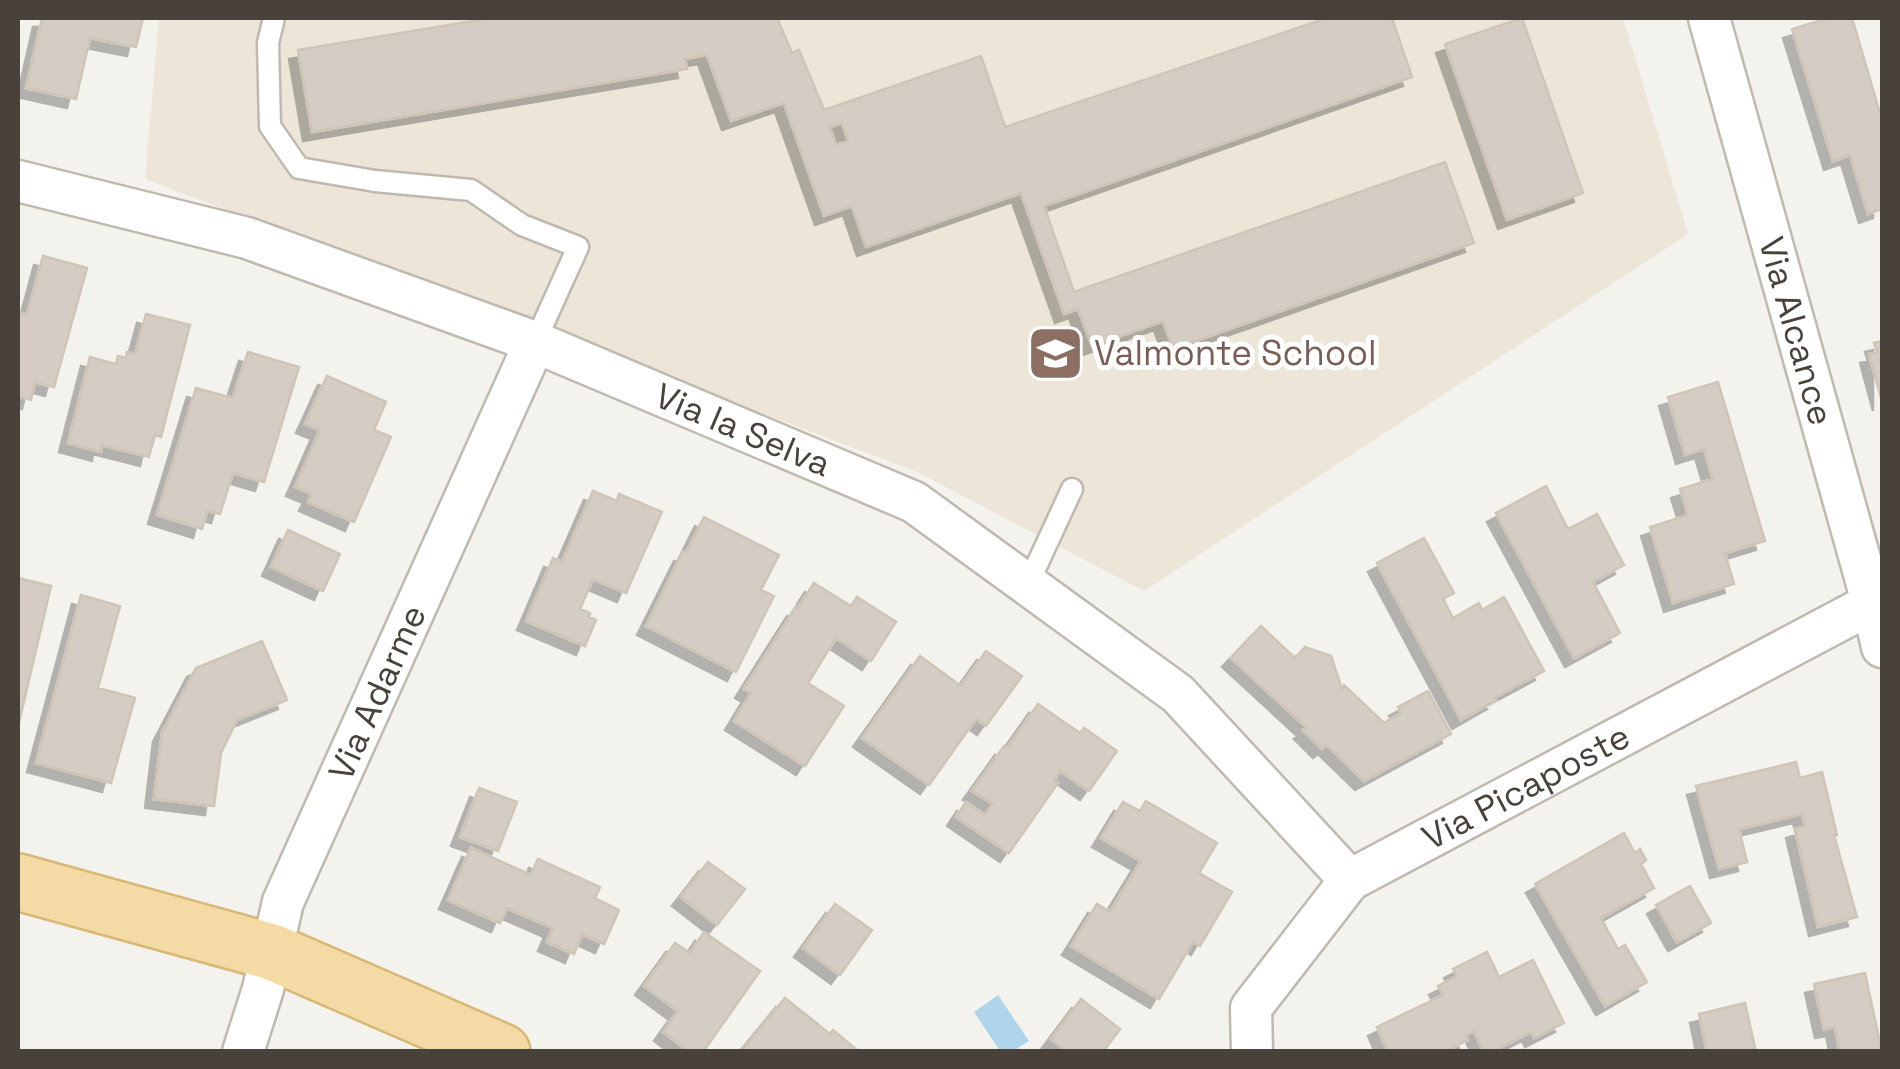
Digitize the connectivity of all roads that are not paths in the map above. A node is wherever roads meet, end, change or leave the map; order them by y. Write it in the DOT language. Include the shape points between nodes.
graph roads {
  1 [pos="274,18"];
  2 [pos="1710,18"];
  3 [pos="18,181"];
  4 [pos="535,342"];
  5 [pos="1072,488"];
  6 [pos="1028,584"];
  7 [pos="1877,600"];
  8 [pos="1882,647"];
  9 [pos="1350,880"];
  10 [pos="18,882"];
  11 [pos="272,952"];
  12 [pos="243,1052"];
  13 [pos="502,1052"];
  14 [pos="1252,1052"];
  1 -- 4 [label="lane" via="268,43 270,126 299,168 471,190 522,225 578,247"];
  2 -- 7 [label="street, Via Alcance"];
  3 -- 4 [label="street, Via la Selva" via="247,238"];
  4 -- 6 [label="street, Via la Selva" via="914,502"];
  4 -- 11 [label="street, Via Adarme" via="283,902"];
  5 -- 6 [label="lane"];
  6 -- 9 [label="street, Via la Selva" via="1178,694"];
  7 -- 8 [label="street, Via Alcance"];
  7 -- 9 [label="street, Via Picaposte"];
  9 -- 14 [label="street, Via Picaposte" via="1252,1008"];
  10 -- 11 [label="main road"];
  11 -- 12 [label="street, Via Adarme"];
  11 -- 13 [label="main road"];
}
